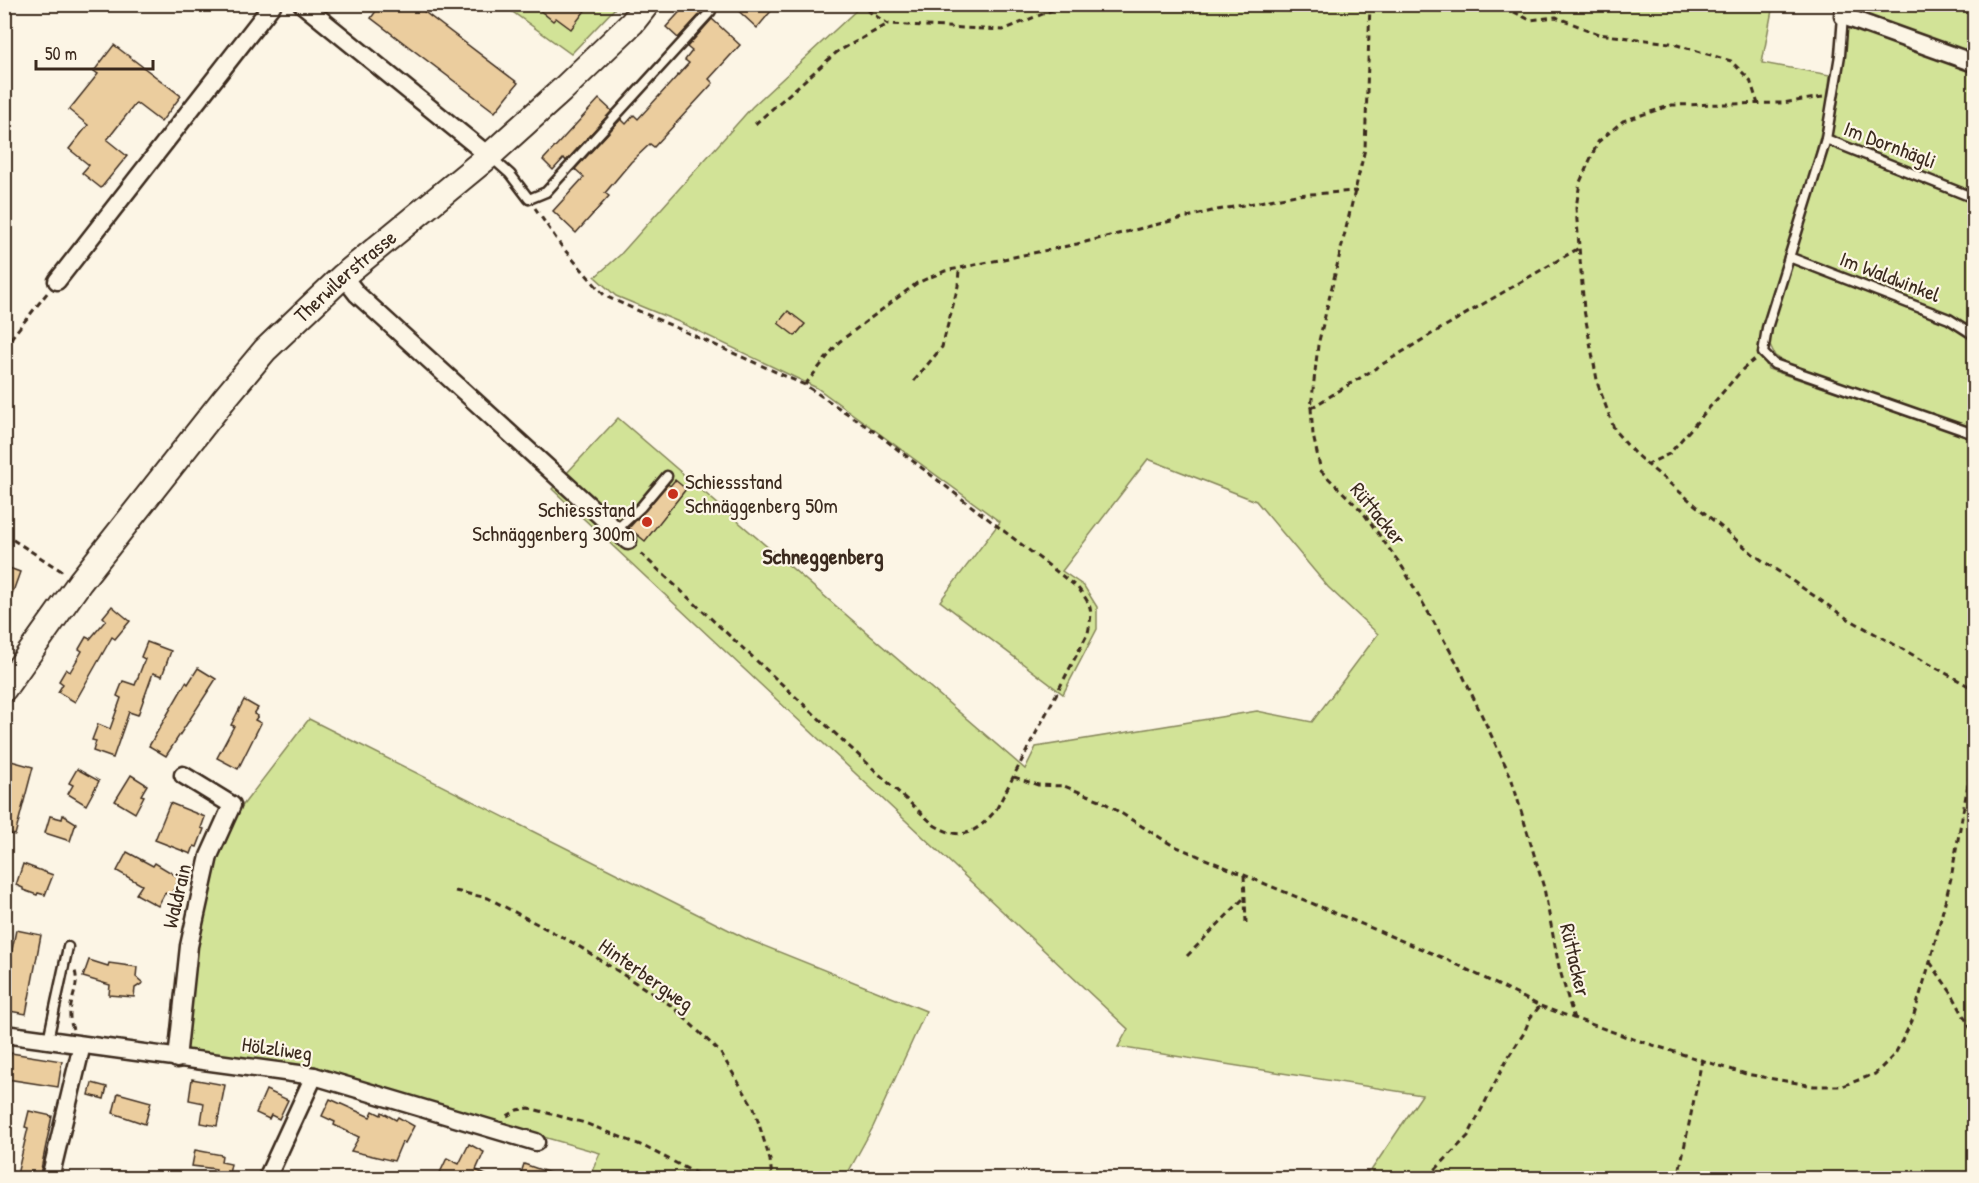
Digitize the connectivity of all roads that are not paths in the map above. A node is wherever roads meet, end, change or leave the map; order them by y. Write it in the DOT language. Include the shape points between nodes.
graph roads {
  1 [pos="273,4"];
  2 [pos="302,4"];
  3 [pos="646,4"];
  4 [pos="1844,10"];
  5 [pos="711,11"];
  6 [pos="1974,63"];
  7 [pos="1826,139"];
  8 [pos="489,156"];
  9 [pos="1974,198"];
  10 [pos="1789,257"];
  11 [pos="344,276"];
  12 [pos="57,281"];
  13 [pos="1974,335"];
  14 [pos="1974,434"];
  15 [pos="668,476"];
  16 [pos="622,536"];
  17 [pos="4,689"];
  18 [pos="183,775"];
  19 [pos="68,947"];
  20 [pos="4,1034"];
  21 [pos="48,1040"];
  22 [pos="84,1045"];
  23 [pos="177,1059"];
  24 [pos="314,1076"];
  25 [pos="536,1142"];
  26 [pos="50,1179"];
  27 [pos="267,1179"];
  1 -- 12 [label="street"];
  2 -- 8 [label="street"];
  3 -- 8 [label="main road, Therwilerstrasse" via="632,23"];
  4 -- 6 [label="street"];
  4 -- 7 [label="lane"];
  5 -- 8 [label="lane" via="546,192 529,199 510,174"];
  7 -- 9 [label="lane, Im Dornhägli"];
  7 -- 10 [label="lane"];
  8 -- 11 [label="main road, Therwilerstrasse"];
  10 -- 13 [label="lane, Im Waldwinkel" via="1949,319"];
  10 -- 14 [label="lane" via="1763,353 1774,364"];
  11 -- 16 [label="street" via="357,294"];
  11 -- 17 [label="main road, Therwilerstrasse" via="288,327 238,382 80,582"];
  15 -- 16 [label="lane" via="640,507"];
  18 -- 23 [label="street, Waldrain" via="232,805 210,856 189,946"];
  19 -- 21 [label="lane"];
  20 -- 21 [label="street, Hölzliweg"];
  21 -- 22 [label="street, Hölzliweg"];
  22 -- 23 [label="street, Hölzliweg"];
  22 -- 26 [label="street"];
  23 -- 24 [label="street, Hölzliweg"];
  24 -- 25 [label="street, Hölzliweg"];
  24 -- 27 [label="street"];
}
